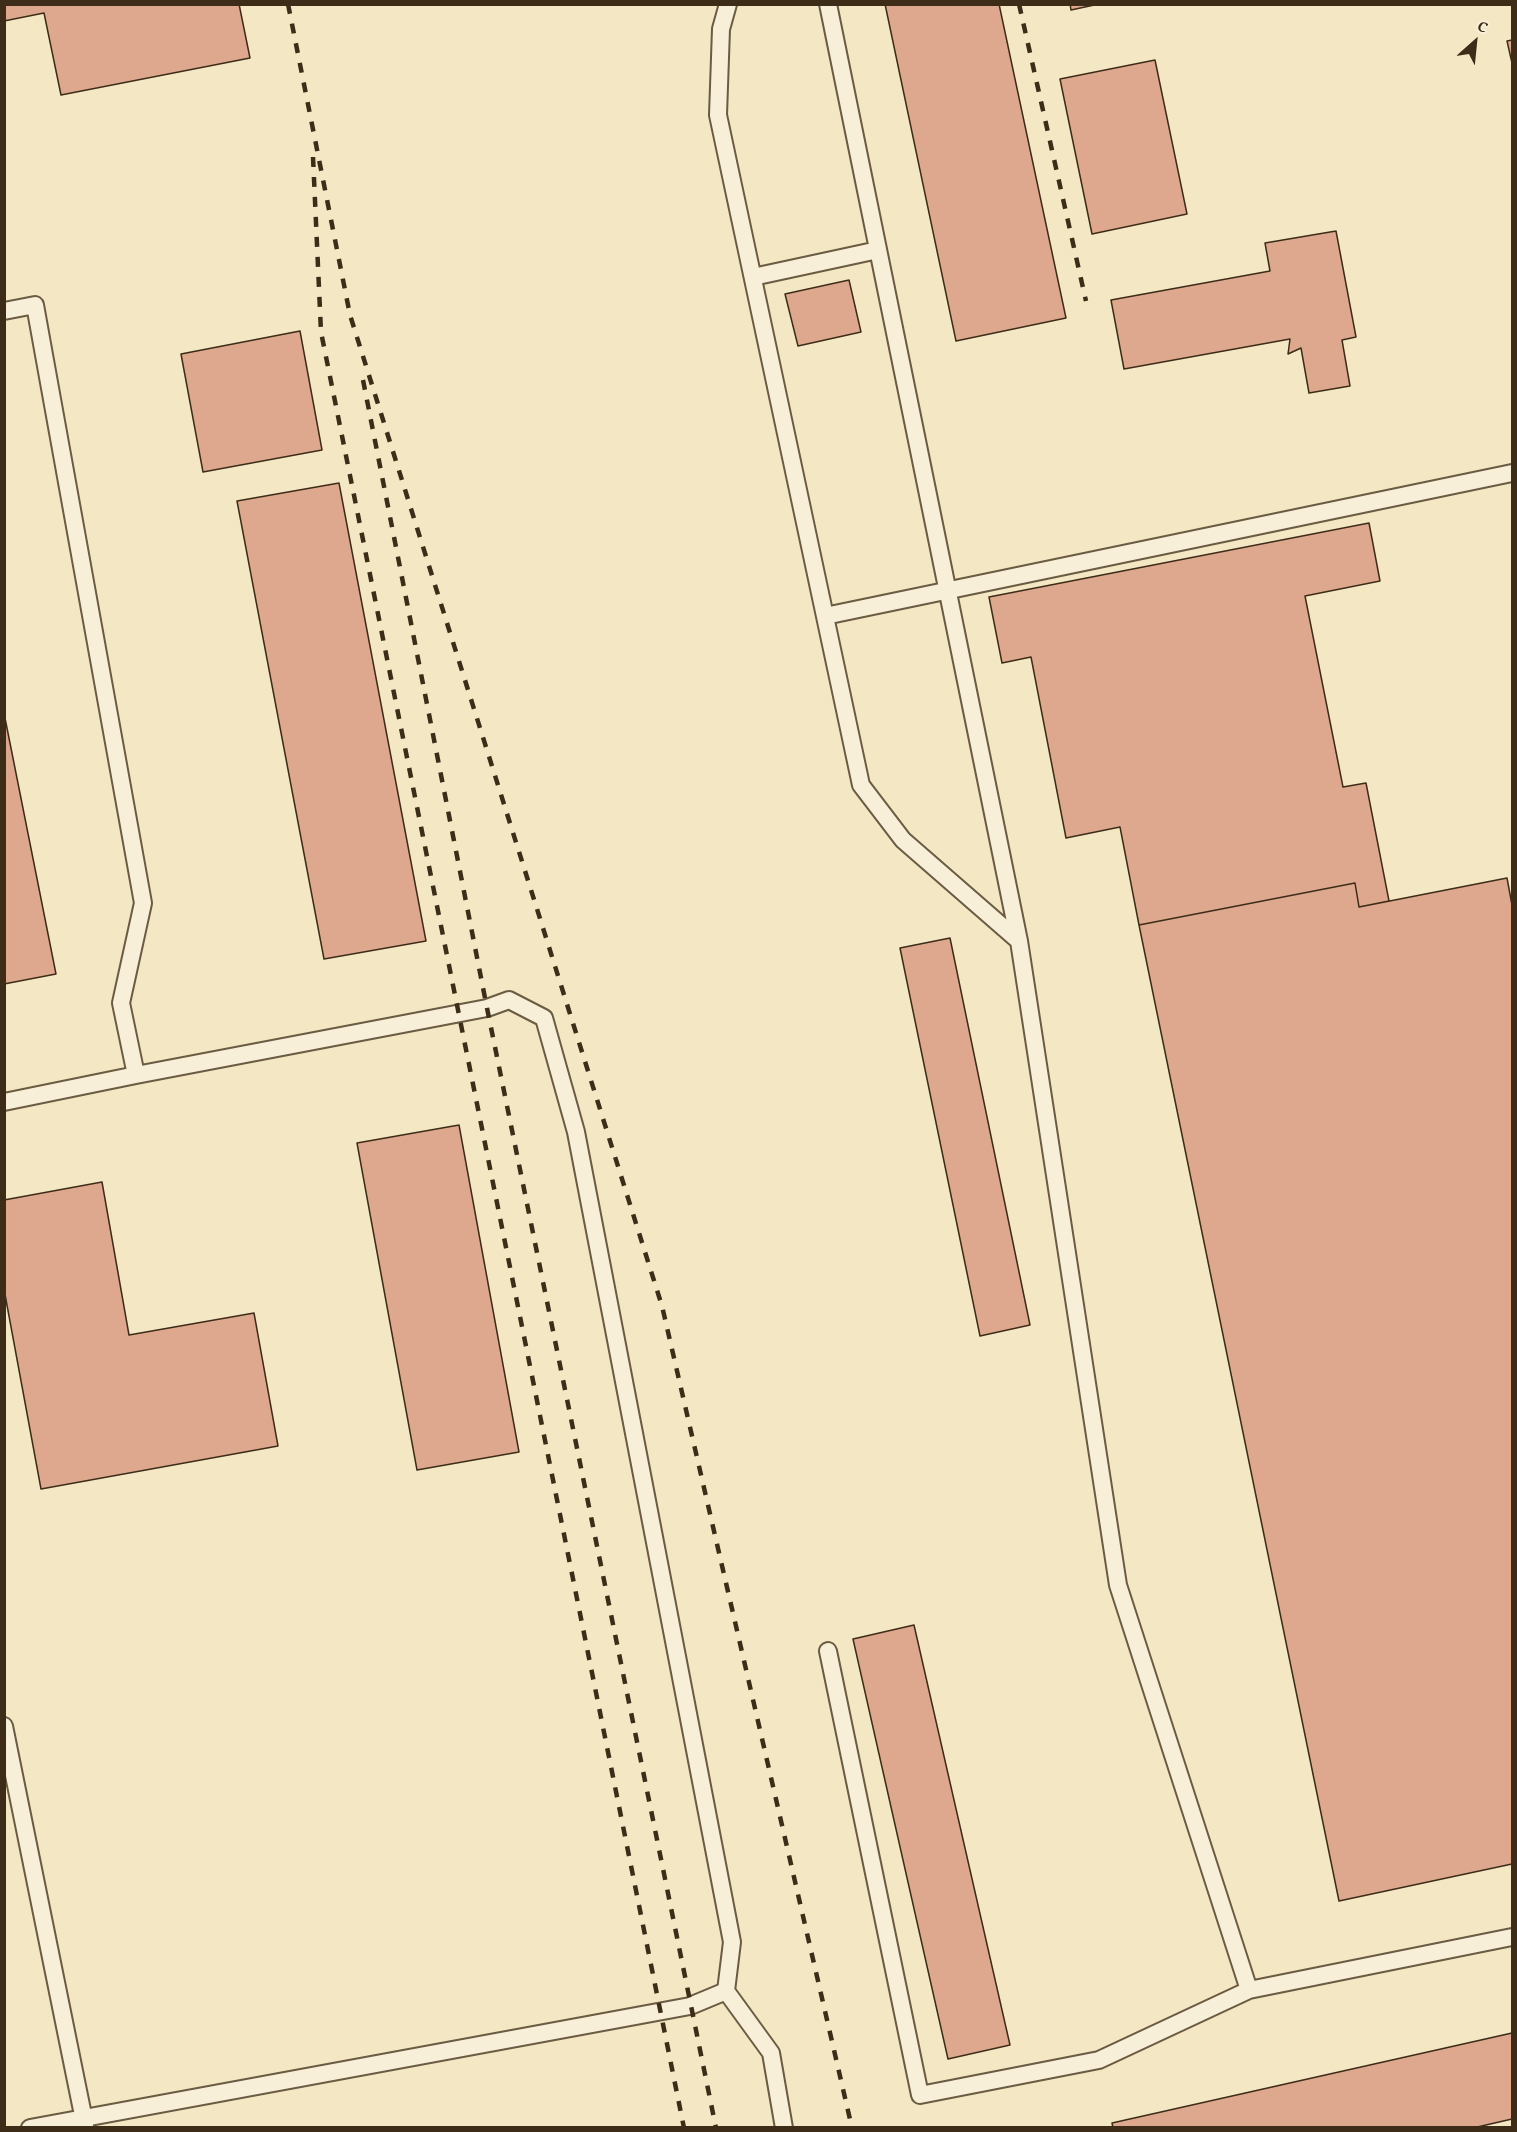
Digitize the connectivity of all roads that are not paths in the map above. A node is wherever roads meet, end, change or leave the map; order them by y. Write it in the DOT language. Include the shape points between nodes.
graph roads {
  1 [pos="728,4"];
  2 [pos="828,4"];
  3 [pos="878,250"];
  4 [pos="753,276"];
  5 [pos="4,311"];
  6 [pos="1512,473"];
  7 [pos="947,590"];
  8 [pos="825,616"];
  9 [pos="1019,941"];
  10 [pos="135,1075"];
  11 [pos="4,1102"];
  12 [pos="828,1651"];
  13 [pos="4,1726"];
  14 [pos="1512,1937"];
  15 [pos="726,1990"];
  16 [pos="1249,1990"];
  17 [pos="85,2122"];
  18 [pos="30,2127"];
  19 [pos="784,2127"];
  1 -- 4 [label="lane" via="721,29 718,115"];
  2 -- 3 [label="lane"];
  3 -- 4 [label="lane"];
  3 -- 7 [label="lane"];
  4 -- 8 [label="lane"];
  5 -- 10 [label="lane" via="35,305 143,903 121,1003"];
  6 -- 7 [label="lane"];
  7 -- 8 [label="lane"];
  7 -- 9 [label="lane"];
  8 -- 9 [label="lane" via="861,785 903,840"];
  9 -- 16 [label="lane" via="1118,1585"];
  10 -- 11 [label="lane"];
  10 -- 15 [label="lane" via="487,1008 509,1000 544,1018 576,1132 732,1942"];
  12 -- 16 [label="lane" via="920,2095 1098,2060"];
  13 -- 17 [label="lane"];
  14 -- 16 [label="lane"];
  15 -- 17 [label="lane" via="680,2008"];
  15 -- 19 [label="lane" via="771,2053"];
  17 -- 18 [label="lane"];
}
